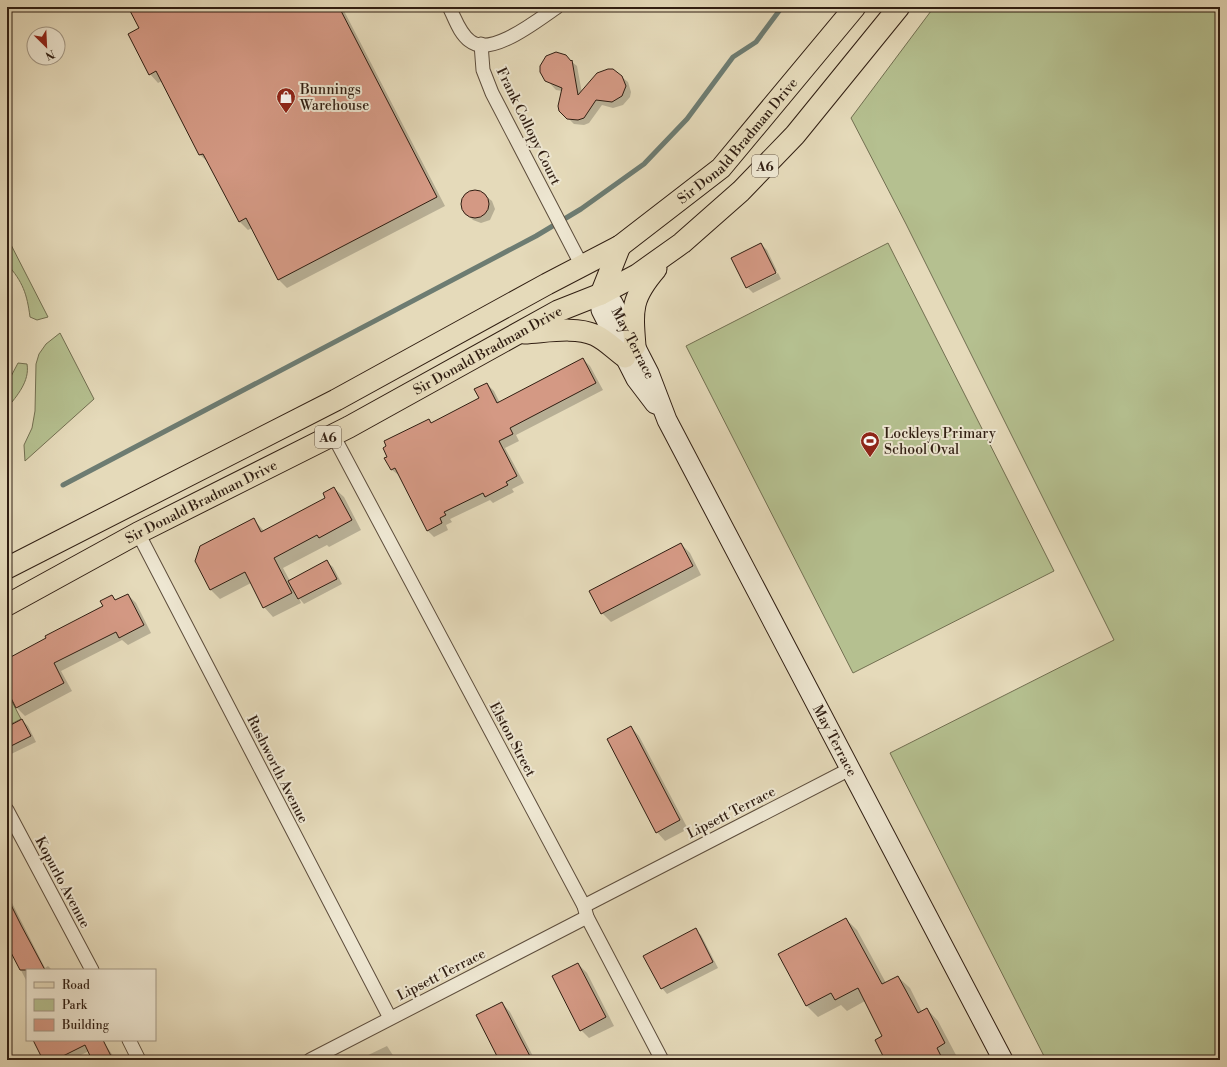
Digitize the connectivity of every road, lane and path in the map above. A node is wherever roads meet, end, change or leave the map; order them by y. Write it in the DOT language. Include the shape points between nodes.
graph roads {
  1 [pos="449,7"];
  2 [pos="557,7"];
  3 [pos="855,7"];
  4 [pos="899,7"];
  5 [pos="481,44"];
  6 [pos="620,246"];
  7 [pos="673,249"];
  8 [pos="582,266"];
  9 [pos="601,294"];
  10 [pos="526,295"];
  11 [pos="522,333"];
  12 [pos="630,352"];
  13 [pos="333,435"];
  14 [pos="138,533"];
  15 [pos="7,568"];
  16 [pos="7,605"];
  17 [pos="850,769"];
  18 [pos="7,810"];
  19 [pos="585,911"];
  20 [pos="91,969"];
  21 [pos="390,1018"];
  22 [pos="130,1041"];
  23 [pos="316,1059"];
  24 [pos="139,1060"];
  25 [pos="662,1060"];
  26 [pos="1003,1060"];
  1 -- 5 [label="street" via="462,33 471,42"];
  2 -- 5 [label="street" via="496,44"];
  3 -- 6 [label="main road, Sir Donald Bradman Drive / A6" via="721,168"];
  4 -- 7 [label="main road, Sir Donald Bradman Drive / A6" via="795,135 741,191"];
  5 -- 8 [label="street, Frank Collopy Court" via="483,70 492,93"];
  6 -- 8 [label="main road, Sir Donald Bradman Drive / A6"];
  6 -- 9 [label="main road"];
  7 -- 9 [label="main road, Sir Donald Bradman Drive / A6" via="637,275"];
  7 -- 12 [label="main road" via="642,286 637,296"];
  8 -- 10 [label="main road, Sir Donald Bradman Drive / A6"];
  9 -- 10 [label="main road" via="574,289"];
  9 -- 11 [label="main road, Sir Donald Bradman Drive / A6" via="558,311"];
  9 -- 12 [label="street, May Terrace" via="601,310"];
  10 -- 15 [label="main road, Sir Donald Bradman Drive / A6" via="336,400"];
  11 -- 12 [label="main road" via="589,332"];
  11 -- 13 [label="main road, Sir Donald Bradman Drive / A6"];
  12 -- 17 [label="street, May Terrace" via="649,373 667,420"];
  13 -- 14 [label="main road, Sir Donald Bradman Drive / A6"];
  13 -- 19 [label="street, Elston Street"];
  14 -- 16 [label="main road, Sir Donald Bradman Drive / A6"];
  14 -- 21 [label="street, Rushworth Avenue"];
  17 -- 19 [label="street, Lipsett Terrace"];
  17 -- 26 [label="street, May Terrace"];
  18 -- 20 [label="street, Kopurlo Avenue"];
  19 -- 21 [label="street, Lipsett Terrace"];
  19 -- 25 [label="street, Elston Street"];
  21 -- 23 [label="street, Lipsett Terrace"];
  22 -- 24 [label="street"];
}
